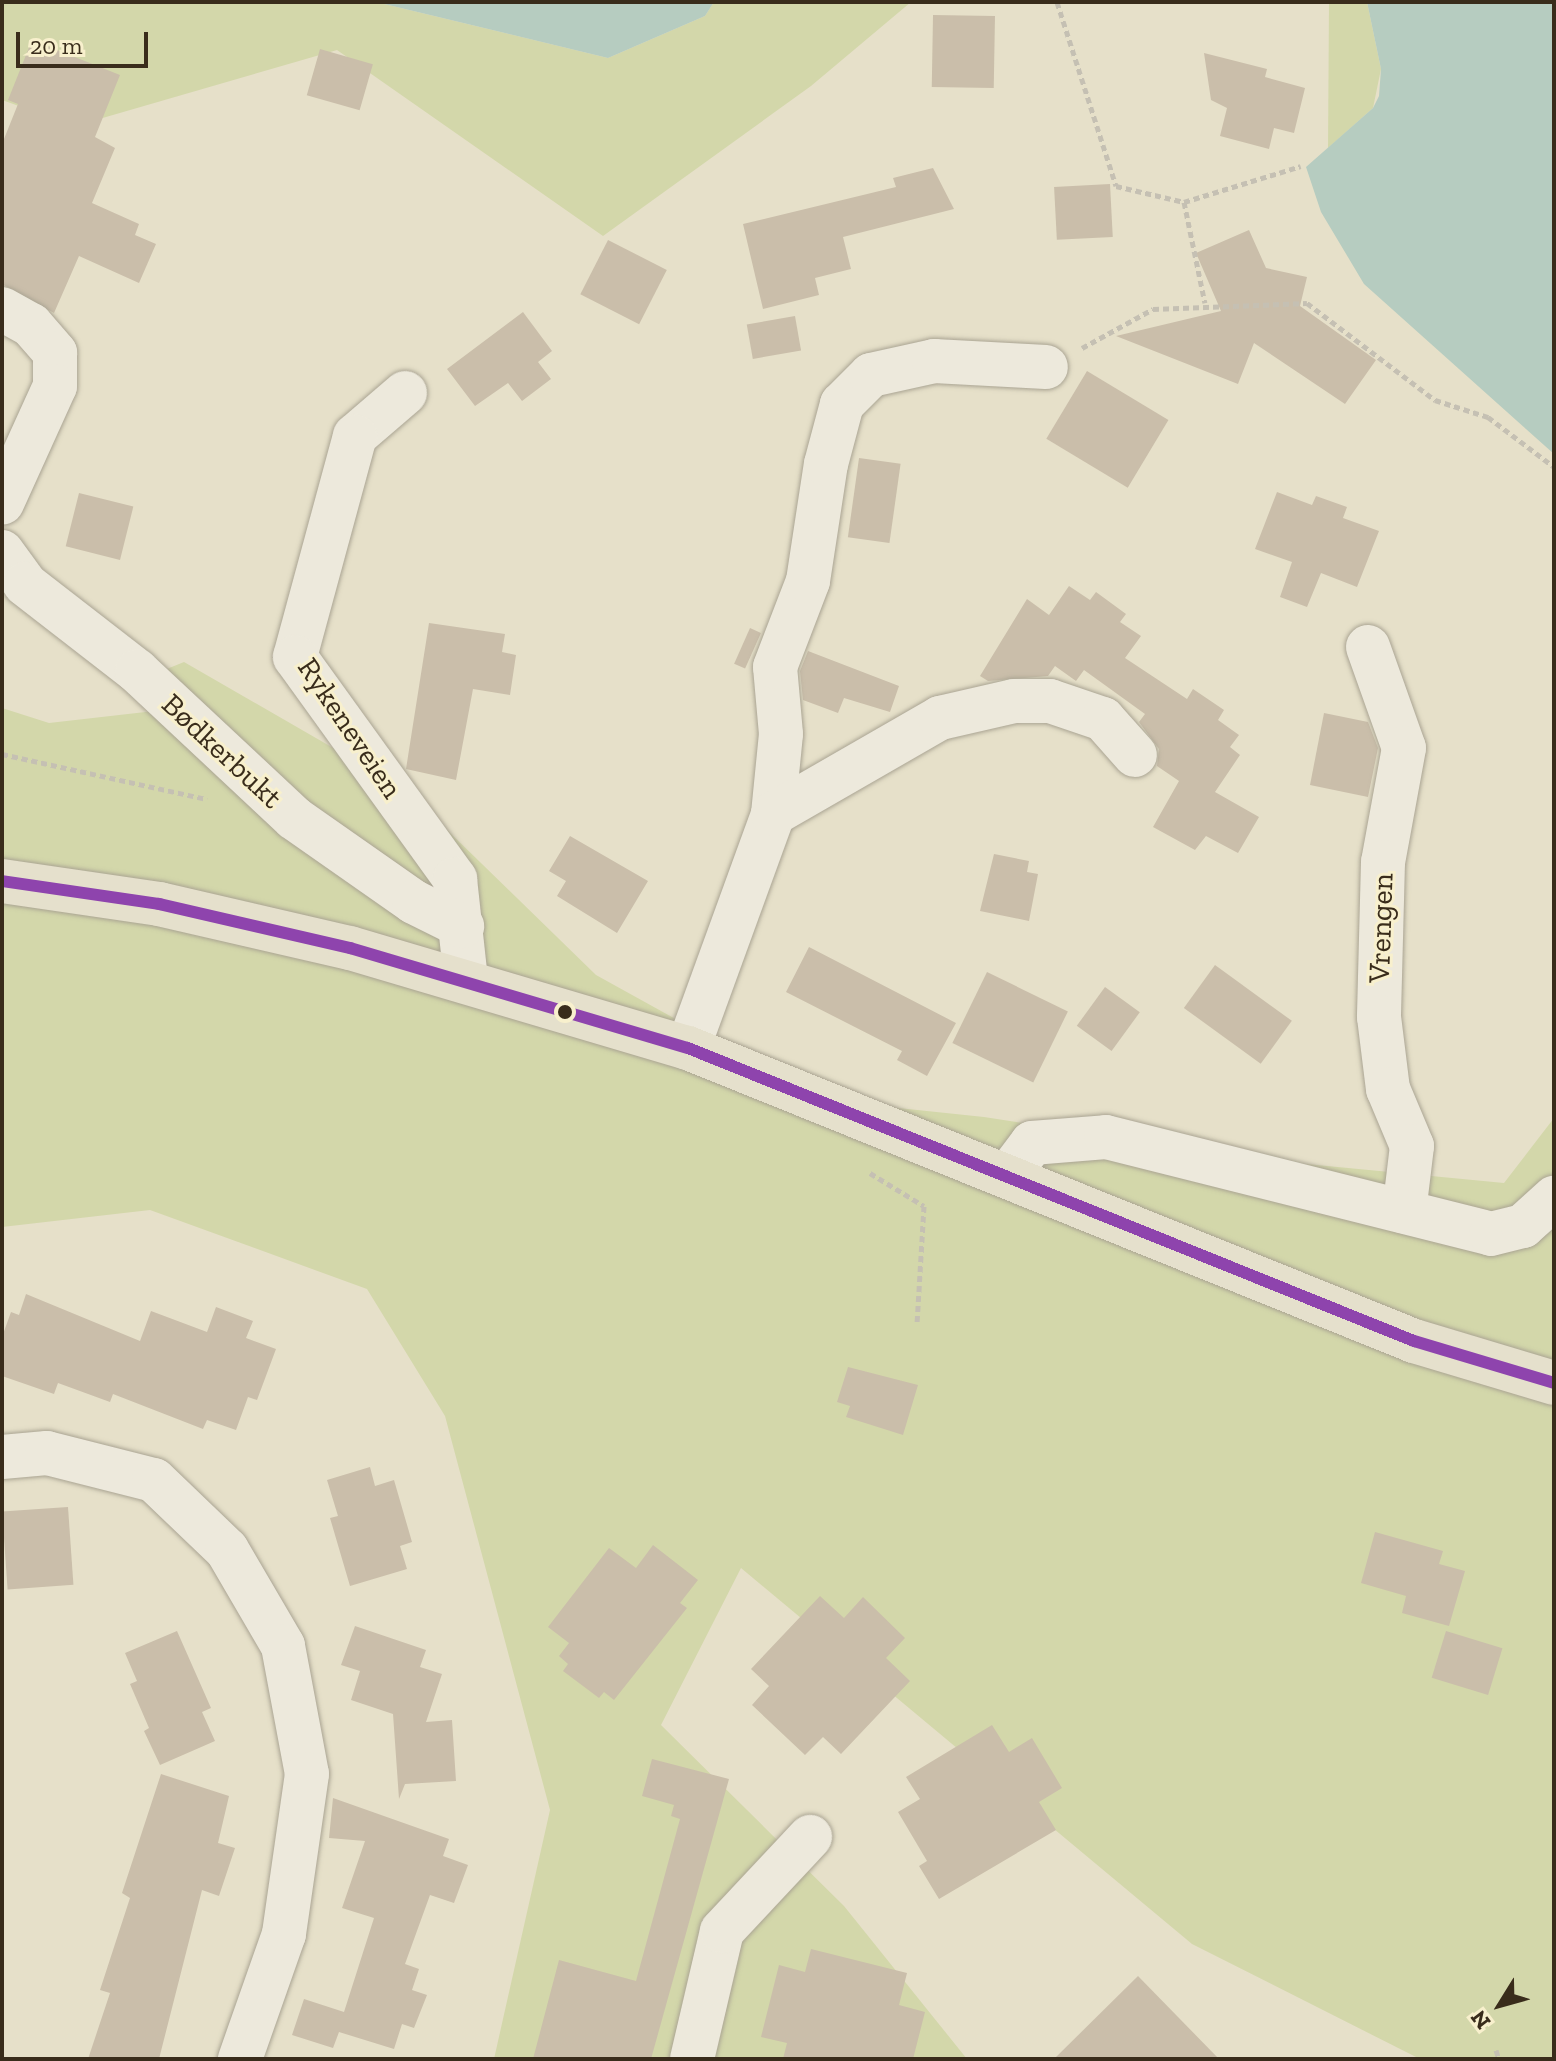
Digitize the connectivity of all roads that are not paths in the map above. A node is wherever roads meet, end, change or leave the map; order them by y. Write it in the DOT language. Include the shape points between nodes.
graph roads {
  1 [pos="2,309"];
  2 [pos="1046,367"];
  3 [pos="405,393"];
  4 [pos="2,503"];
  5 [pos="2,552"];
  6 [pos="1368,647"];
  7 [pos="1135,755"];
  8 [pos="773,814"];
  9 [pos="2,881"];
  10 [pos="462,926"];
  11 [pos="466,981"];
  12 [pos="688,1048"];
  13 [pos="1008,1175"];
  14 [pos="1554,1198"];
  15 [pos="1404,1212"];
  16 [pos="1554,1383"];
  17 [pos="2,1457"];
  18 [pos="810,1837"];
  19 [pos="240,2059"];
  20 [pos="692,2059"];
  1 -- 4 [label="street" via="31,325 55,353 55,386"];
  2 -- 8 [label="street" via="934,361 871,375 842,404 826,464 808,581 775,667 781,734"];
  3 -- 10 [label="street, Rykeneveien" via="355,436 295,657 455,879"];
  5 -- 10 [label="street, Bødkerbukt" via="25,584 137,671 294,818 414,902"];
  6 -- 15 [label="street, Vrengen" via="1404,748 1383,862 1379,1017 1388,1089 1412,1146"];
  7 -- 8 [label="street" via="1103,719 1050,701 1014,701 940,718"];
  8 -- 12 [label="street"];
  9 -- 11 [label="main road" via="159,904"];
  10 -- 11 [label="street, Rykeneveien"];
  11 -- 12 [label="main road"];
  12 -- 13 [label="main road"];
  13 -- 15 [label="street" via="1032,1143 1106,1137"];
  13 -- 16 [label="main road" via="1414,1341"];
  14 -- 15 [label="street" via="1523,1226 1491,1234"];
  17 -- 19 [label="street" via="47,1453 154,1480 227,1550 283,1646 307,1774 284,1934"];
  18 -- 20 [label="street" via="722,1931"];
}
